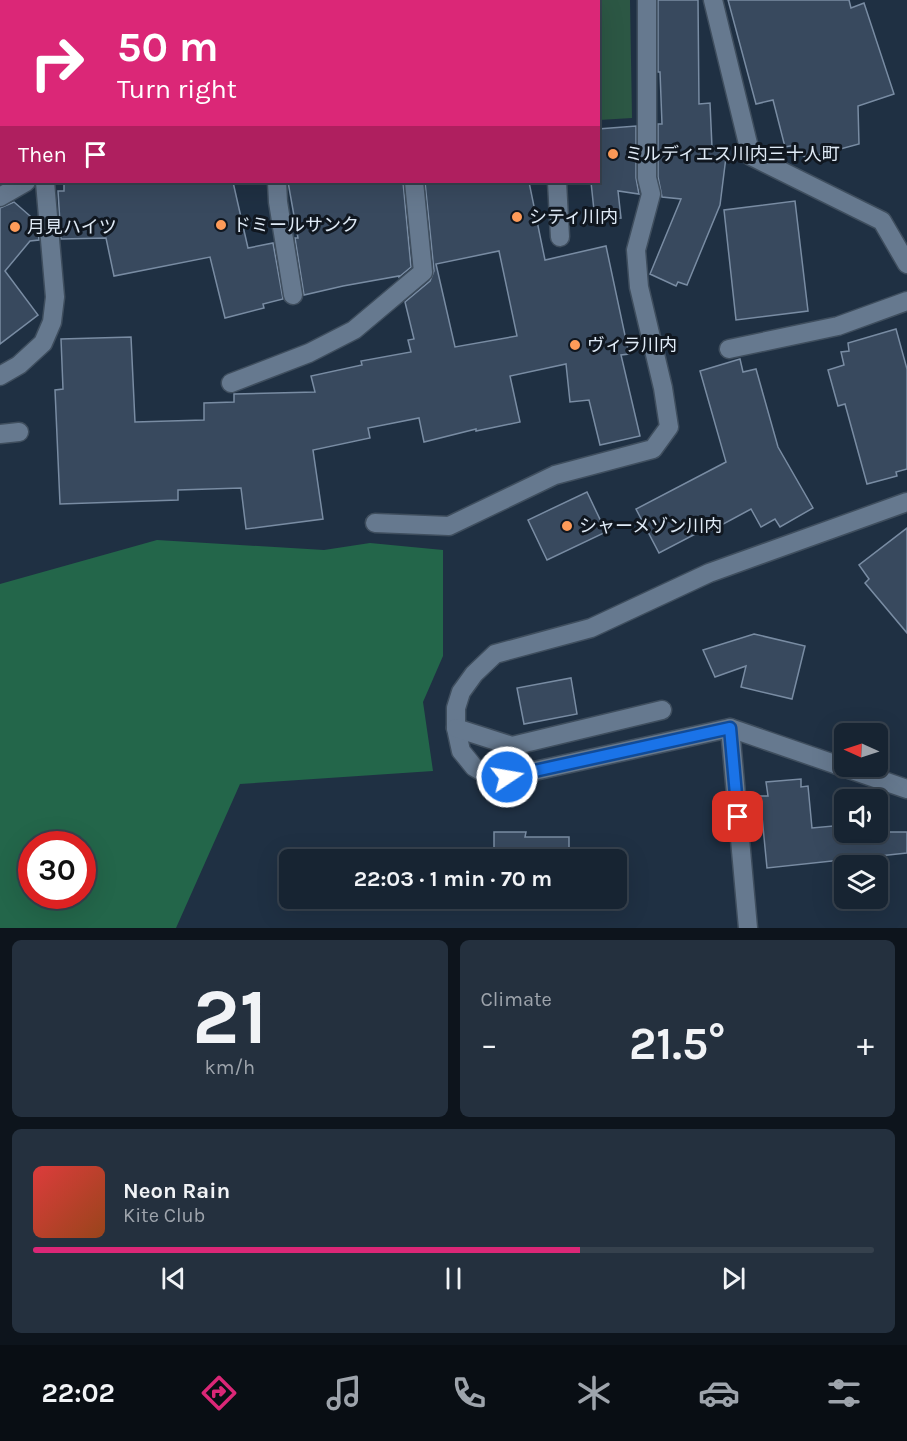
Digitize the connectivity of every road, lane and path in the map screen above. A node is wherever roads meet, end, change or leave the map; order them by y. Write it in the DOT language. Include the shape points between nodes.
graph roads {
  1 [pos="647,0"];
  2 [pos="713,0"];
  3 [pos="24,183"];
  4 [pos="45,183"];
  5 [pos="277,183"];
  6 [pos="414,183"];
  7 [pos="557,183"];
  8 [pos="0,197"];
  9 [pos="560,237"];
  10 [pos="907,264"];
  11 [pos="293,294"];
  12 [pos="907,301"];
  13 [pos="729,349"];
  14 [pos="0,376"];
  15 [pos="231,383"];
  16 [pos="20,432"];
  17 [pos="0,434"];
  18 [pos="907,502"];
  19 [pos="375,524"];
  20 [pos="662,710"];
  21 [pos="730,728"];
  22 [pos="456,729"];
  23 [pos="907,789"];
  24 [pos="748,928"];
  1 -- 19 [label="street" via="647,178 651,194 636,250 639,287 669,427 652,449 555,475 449,526"];
  2 -- 10 [label="street" via="752,156 882,221"];
  3 -- 8 [label="street"];
  4 -- 14 [label="street" via="55,297 52,322 43,344"];
  5 -- 11 [label="street"];
  6 -- 15 [label="street" via="423,272 354,330 309,353"];
  7 -- 9 [label="street"];
  12 -- 13 [label="street" via="838,327"];
  16 -- 17 [label="street"];
  18 -- 22 [label="street" via="708,573 591,628 495,654 461,692"];
  20 -- 22 [label="street" via="512,746"];
  21 -- 22 [label="street" via="507,777 491,777 474,767 461,751"];
  21 -- 23 [label="street"];
  21 -- 24 [label="street"];
}
